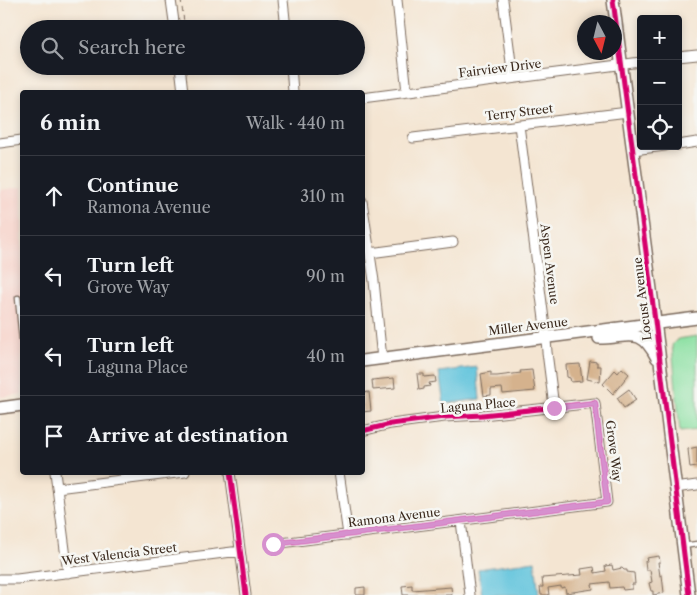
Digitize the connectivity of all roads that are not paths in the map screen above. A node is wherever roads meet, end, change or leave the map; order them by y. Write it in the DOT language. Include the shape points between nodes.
graph roads {
  1 [pos="171,0"];
  2 [pos="283,0"];
  3 [pos="397,0"];
  4 [pos="503,0"];
  5 [pos="613,0"];
  6 [pos="174,20"];
  7 [pos="285,20"];
  8 [pos="697,55"];
  9 [pos="682,57"];
  10 [pos="637,63"];
  11 [pos="622,65"];
  12 [pos="181,75"];
  13 [pos="292,75"];
  14 [pos="513,78"];
  15 [pos="183,90"];
  16 [pos="294,90"];
  17 [pos="407,92"];
  18 [pos="365,98"];
  19 [pos="628,112"];
  20 [pos="519,125"];
  21 [pos="413,138"];
  22 [pos="20,140"];
  23 [pos="697,142"];
  24 [pos="0,143"];
  25 [pos="682,144"];
  26 [pos="633,150"];
  27 [pos="637,150"];
  28 [pos="365,220"];
  29 [pos="453,242"];
  30 [pos="370,253"];
  31 [pos="18,298"];
  32 [pos="697,318"];
  33 [pos="20,320"];
  34 [pos="655,323"];
  35 [pos="568,335"];
  36 [pos="546,338"];
  37 [pos="382,359"];
  38 [pos="365,362"];
  39 [pos="660,366"];
  40 [pos="595,403"];
  41 [pos="20,405"];
  42 [pos="0,408"];
  43 [pos="554,408"];
  44 [pos="365,430"];
  45 [pos="55,475"];
  46 [pos="160,475"];
  47 [pos="230,475"];
  48 [pos="339,475"];
  49 [pos="697,485"];
  50 [pos="57,488"];
  51 [pos="675,488"];
  52 [pos="607,502"];
  53 [pos="461,520"];
  54 [pos="348,535"];
  55 [pos="273,544"];
  56 [pos="697,544"];
  57 [pos="682,546"];
  58 [pos="240,551"];
  59 [pos="68,573"];
  60 [pos="0,579"];
  61 [pos="246,595"];
  62 [pos="470,595"];
  63 [pos="688,595"];
  1 -- 6 [label="street"];
  2 -- 7 [label="street"];
  3 -- 17 [label="street"];
  4 -- 14 [label="street"];
  5 -- 11 [label="street, Locust Avenue"];
  8 -- 9 [label="street"];
  10 -- 11 [label="street, Fairview Drive"];
  11 -- 14 [label="street, Fairview Drive"];
  11 -- 19 [label="street, Locust Avenue"];
  12 -- 15 [label="street"];
  13 -- 16 [label="street"];
  14 -- 17 [label="street, Fairview Drive"];
  17 -- 18 [label="street, Fairview Drive"];
  19 -- 20 [label="street, Terry Street"];
  19 -- 26 [label="street, Locust Avenue"];
  20 -- 21 [label="street, Terry Street"];
  20 -- 36 [label="street, Aspen Avenue"];
  22 -- 24 [label="street"];
  23 -- 25 [label="street"];
  26 -- 27 [label="street"];
  26 -- 34 [label="street, Locust Avenue"];
  28 -- 30 [label="street"];
  29 -- 30 [label="street"];
  30 -- 37 [label="street"];
  31 -- 33 [label="lane"];
  32 -- 34 [label="street, Miller Avenue"];
  34 -- 35 [label="street, Miller Avenue"];
  34 -- 39 [label="street, Locust Avenue"];
  35 -- 36 [label="street, Miller Avenue"];
  35 -- 39 [label="street" via="601,338 638,336 649,345"];
  36 -- 37 [label="street, Miller Avenue"];
  36 -- 43 [label="street, Aspen Avenue"];
  37 -- 38 [label="street, Miller Avenue"];
  39 -- 51 [label="street, Locust Avenue"];
  40 -- 43 [label="street, Laguna Place"];
  40 -- 52 [label="street, Grove Way"];
  41 -- 42 [label="street"];
  43 -- 44 [label="street, Laguna Place" via="435,418"];
  45 -- 50 [label="street"];
  46 -- 50 [label="street"];
  47 -- 58 [label="street"];
  48 -- 54 [label="street"];
  49 -- 51 [label="street"];
  50 -- 59 [label="street"];
  51 -- 57 [label="street, Locust Avenue"];
  52 -- 53 [label="street, Ramona Avenue"];
  53 -- 54 [label="street, Ramona Avenue"];
  53 -- 62 [label="street"];
  54 -- 55 [label="street, Ramona Avenue"];
  56 -- 57 [label="lane"];
  57 -- 63 [label="street, Locust Avenue"];
  58 -- 59 [label="street, West Valencia Street"];
  58 -- 61 [label="street"];
  59 -- 60 [label="street, West Valencia Street"];
}
